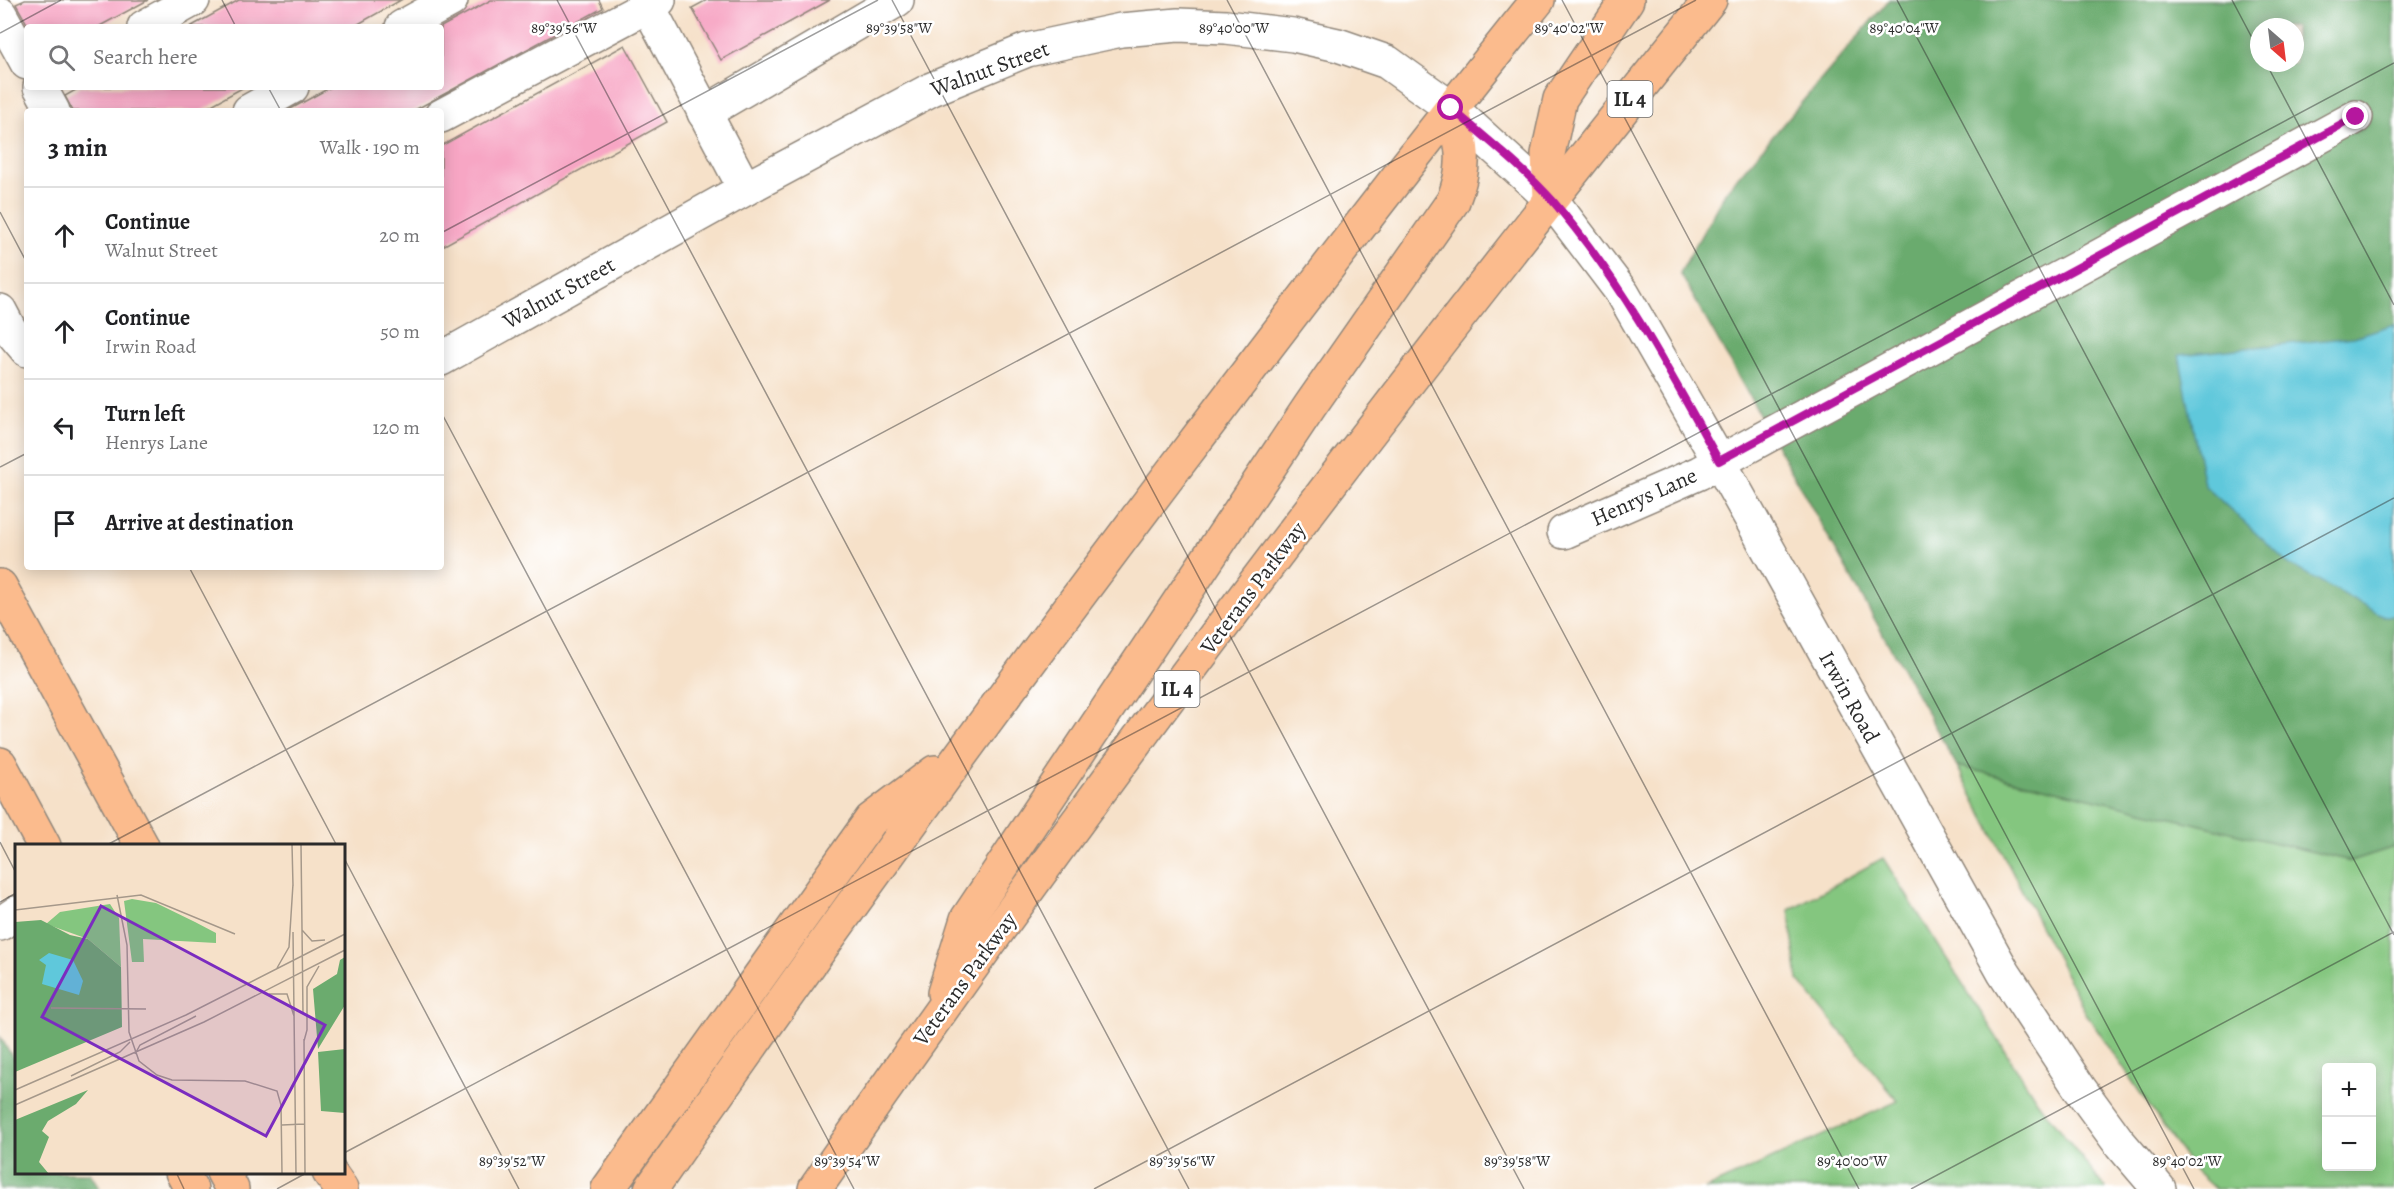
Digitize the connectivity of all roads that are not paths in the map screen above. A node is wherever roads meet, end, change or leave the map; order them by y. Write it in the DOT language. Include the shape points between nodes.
graph roads {
  1 [pos="193,0"];
  2 [pos="451,0"];
  3 [pos="897,0"];
  4 [pos="1538,0"];
  5 [pos="1627,0"];
  6 [pos="1710,0"];
  7 [pos="650,2"];
  8 [pos="0,14"];
  9 [pos="149,24"];
  10 [pos="407,24"];
  11 [pos="24,58"];
  12 [pos="42,90"];
  13 [pos="287,90"];
  14 [pos="51,108"];
  15 [pos="254,108"];
  16 [pos="1451,108"];
  17 [pos="704,113"];
  18 [pos="444,115"];
  19 [pos="2356,117"];
  20 [pos="745,189"];
  21 [pos="1550,198"];
  22 [pos="0,311"];
  23 [pos="24,346"];
  24 [pos="444,357"];
  25 [pos="1719,461"];
  26 [pos="1564,532"];
  27 [pos="0,586"];
  28 [pos="961,753"];
  29 [pos="0,764"];
  30 [pos="43,844"];
  31 [pos="141,844"];
  32 [pos="15,914"];
  33 [pos="0,924"];
  34 [pos="937,1016"];
  35 [pos="183,1174"];
  36 [pos="224,1174"];
  37 [pos="322,1174"];
  38 [pos="329,1174"];
  39 [pos="191,1189"];
  40 [pos="232,1189"];
  41 [pos="330,1189"];
  42 [pos="341,1189"];
  43 [pos="608,1189"];
  44 [pos="651,1189"];
  45 [pos="815,1189"];
  46 [pos="2159,1189"];
  1 -- 9 [label="street"];
  2 -- 10 [label="street"];
  3 -- 17 [label="street"];
  4 -- 16 [label="main road"];
  5 -- 21 [label="main road" via="1560,99 1548,154"];
  6 -- 21 [label="main road, Veterans Parkway / IL 4"];
  7 -- 17 [label="street"];
  7 -- 18 [label="street"];
  8 -- 11 [label="street"];
  12 -- 14 [label="street"];
  13 -- 15 [label="street"];
  16 -- 20 [label="street, Walnut Street" via="1387,62 1338,45 1226,27 1178,25 1121,30 1027,50 932,89"];
  16 -- 21 [label="street, Walnut Street"];
  16 -- 28 [label="main road"];
  16 -- 34 [label="main road" via="1464,148 1463,176 1454,201 1310,406 967,919"];
  17 -- 20 [label="street"];
  19 -- 25 [label="street, Henrys Lane"];
  20 -- 24 [label="street, Walnut Street"];
  21 -- 25 [label="street, Irwin Road" via="1623,294"];
  21 -- 34 [label="main road, Veterans Parkway / IL 4" via="1206,649"];
  22 -- 23 [label="street"];
  25 -- 26 [label="street, Henrys Lane"];
  25 -- 46 [label="street, Irwin Road" via="2004,973 2080,1089"];
  27 -- 31 [label="main road"];
  28 -- 43 [label="main road" via="871,820"];
  28 -- 44 [label="main road"];
  29 -- 30 [label="main road"];
  32 -- 33 [label="street"];
  34 -- 45 [label="main road, Veterans Parkway / IL 4"];
  35 -- 39 [label="main road"];
  36 -- 40 [label="main road"];
  37 -- 41 [label="main road"];
  38 -- 42 [label="main road"];
}
